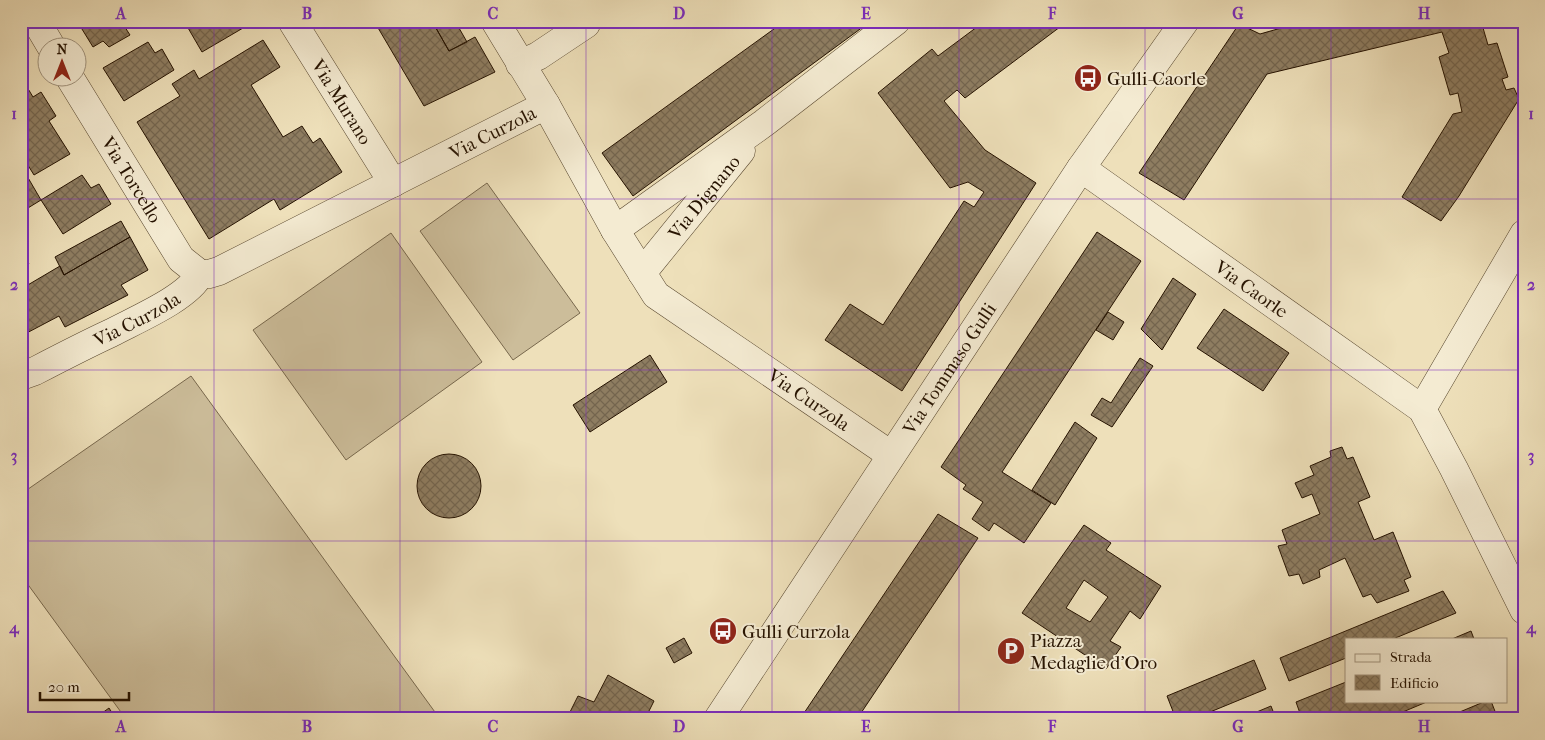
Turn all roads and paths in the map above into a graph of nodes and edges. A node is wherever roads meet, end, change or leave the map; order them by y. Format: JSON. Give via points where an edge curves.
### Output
{"nodes":[{"id":1,"x":36,"y":21,"type":"edge"},
{"id":2,"x":292,"y":21,"type":"edge"},
{"id":3,"x":496,"y":21,"type":"edge"},
{"id":4,"x":584,"y":21,"type":"edge"},
{"id":5,"x":896,"y":21,"type":"edge"},
{"id":6,"x":1185,"y":21,"type":"edge"},
{"id":7,"x":46,"y":38,"type":"edge"},
{"id":8,"x":533,"y":84,"type":"junction"},
{"id":9,"x":76,"y":88,"type":"edge"},
{"id":10,"x":764,"y":123,"type":"junction"},
{"id":11,"x":1080,"y":168,"type":"junction"},
{"id":12,"x":393,"y":183,"type":"junction"},
{"id":13,"x":615,"y":230,"type":"junction"},
{"id":14,"x":1524,"y":234,"type":"edge"},
{"id":15,"x":642,"y":273,"type":"junction"},
{"id":16,"x":200,"y":274,"type":"junction"},
{"id":17,"x":21,"y":376,"type":"edge"},
{"id":18,"x":1422,"y":409,"type":"junction"},
{"id":19,"x":891,"y":455,"type":"junction"},
{"id":20,"x":1524,"y":610,"type":"edge"},
{"id":21,"x":718,"y":719,"type":"edge"}],
"edges":[{"from":1,"to":7,"type":"street"},
{"from":2,"to":12,"type":"street","name":"Via Murano"},
{"from":3,"to":8,"type":"street"},
{"from":4,"to":8,"type":"street","via":[[586,24],[538,56]]},
{"from":5,"to":10,"type":"street","name":"Via Dignano"},
{"from":6,"to":11,"type":"street","name":"Via Tommaso Gulli"},
{"from":8,"to":12,"type":"street","name":"Via Curzola"},
{"from":8,"to":13,"type":"street","name":"Via Curzola"},
{"from":9,"to":16,"type":"street","name":"Via Torcello","via":[[181,259]]},
{"from":10,"to":13,"type":"street","name":"Via Dignano"},
{"from":10,"to":15,"type":"street","name":"Via Dignano"},
{"from":11,"to":18,"type":"street","name":"Via Caorle"},
{"from":11,"to":19,"type":"street","name":"Via Tommaso Gulli"},
{"from":12,"to":16,"type":"street","name":"Via Curzola","via":[[219,271]]},
{"from":13,"to":15,"type":"street","name":"Via Curzola"},
{"from":14,"to":18,"type":"street"},
{"from":15,"to":19,"type":"street","name":"Via Curzola","via":[[656,296]]},
{"from":16,"to":17,"type":"street","name":"Via Curzola","via":[[185,291],[162,306]]},
{"from":18,"to":20,"type":"street","name":"Via Caorle"},
{"from":19,"to":21,"type":"street","name":"Via Tommaso Gulli"}]}
